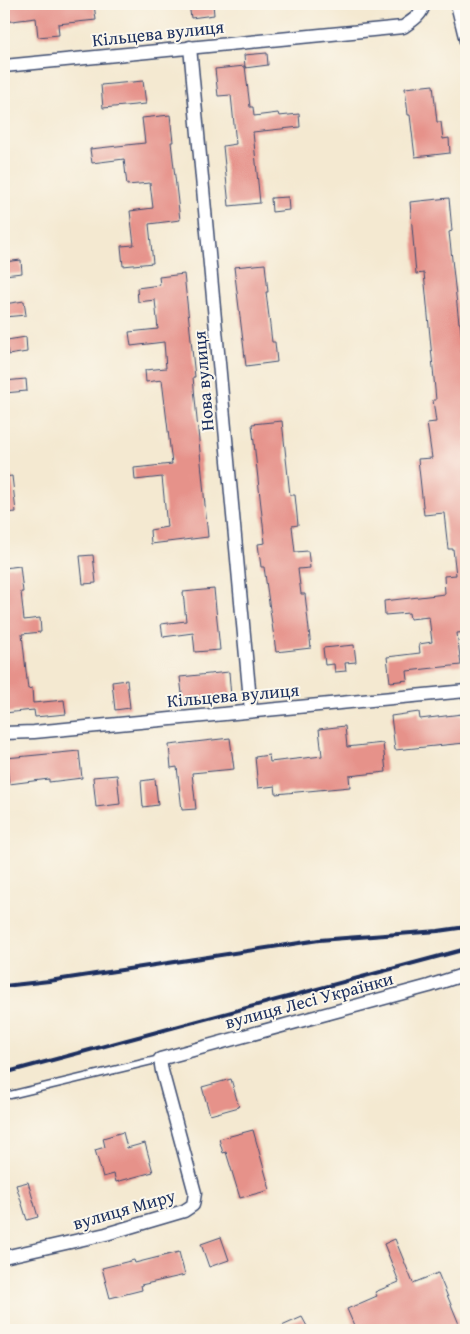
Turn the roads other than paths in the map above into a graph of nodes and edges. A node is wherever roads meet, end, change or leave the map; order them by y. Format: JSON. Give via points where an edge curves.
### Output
{"nodes":[{"id":1,"x":424,"y":4,"type":"edge"},
{"id":2,"x":456,"y":4,"type":"edge"},
{"id":3,"x":466,"y":41,"type":"edge"},
{"id":4,"x":190,"y":48,"type":"junction"},
{"id":5,"x":4,"y":66,"type":"edge"},
{"id":6,"x":466,"y":691,"type":"edge"},
{"id":7,"x":252,"y":711,"type":"junction"},
{"id":8,"x":4,"y":733,"type":"edge"},
{"id":9,"x":466,"y":974,"type":"edge"},
{"id":10,"x":160,"y":1059,"type":"junction"},
{"id":11,"x":4,"y":1092,"type":"edge"},
{"id":12,"x":4,"y":1257,"type":"edge"}],
"edges":[{"from":1,"to":4,"type":"street","name":"Кільцева вулиця","via":[[416,19],[403,27]]},
{"from":2,"to":3,"type":"street"},
{"from":4,"to":5,"type":"street","name":"Кільцева вулиця"},
{"from":4,"to":7,"type":"street","name":"Нова вулиця"},
{"from":6,"to":7,"type":"street","name":"Кільцева вулиця"},
{"from":7,"to":8,"type":"street","name":"Кільцева вулиця"},
{"from":9,"to":10,"type":"street","name":"вулиця Лесі Українки"},
{"from":10,"to":11,"type":"lane","via":[[10,1095]]},
{"from":10,"to":12,"type":"street","name":"вулиця Миру","via":[[195,1193],[193,1205],[184,1211],[106,1234]]}]}
